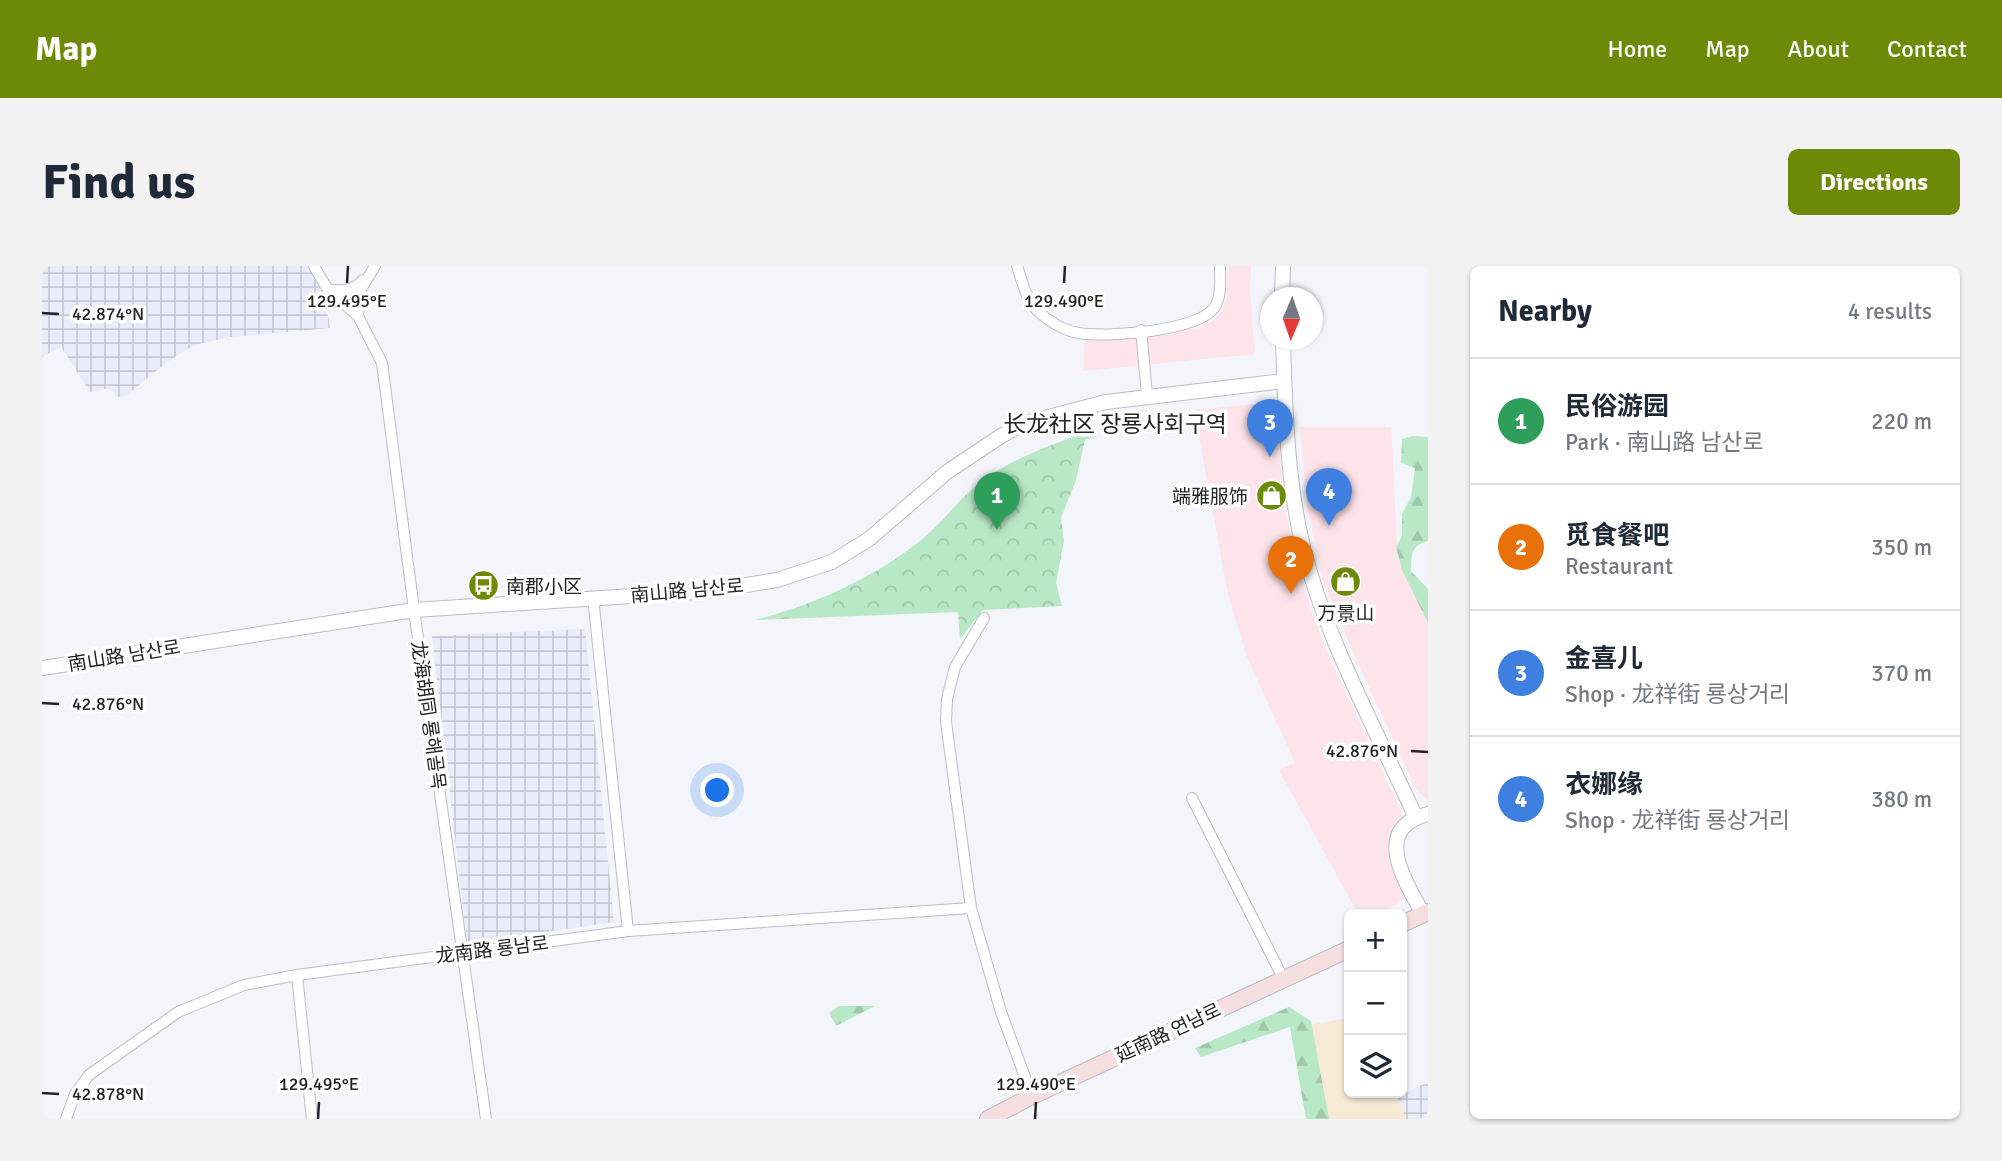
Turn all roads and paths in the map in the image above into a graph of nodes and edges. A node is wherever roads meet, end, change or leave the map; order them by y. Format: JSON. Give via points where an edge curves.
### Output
{"nodes":[{"id":1,"x":314,"y":266,"type":"edge"},
{"id":2,"x":1017,"y":266,"type":"edge"},
{"id":3,"x":1220,"y":266,"type":"edge"},
{"id":4,"x":1283,"y":266,"type":"edge"},
{"id":5,"x":373,"y":268,"type":"edge"},
{"id":6,"x":1282,"y":287,"type":"edge"},
{"id":7,"x":328,"y":290,"type":"junction"},
{"id":8,"x":358,"y":316,"type":"junction"},
{"id":9,"x":1141,"y":330,"type":"junction"},
{"id":10,"x":1283,"y":350,"type":"edge"},
{"id":11,"x":1284,"y":381,"type":"junction"},
{"id":12,"x":1147,"y":395,"type":"junction"},
{"id":13,"x":593,"y":597,"type":"junction"},
{"id":14,"x":414,"y":610,"type":"junction"},
{"id":15,"x":984,"y":618,"type":"dead end"},
{"id":16,"x":42,"y":668,"type":"edge"},
{"id":17,"x":1192,"y":798,"type":"dead end"},
{"id":18,"x":1422,"y":816,"type":"edge"},
{"id":19,"x":971,"y":908,"type":"junction"},
{"id":20,"x":1425,"y":913,"type":"edge"},
{"id":21,"x":1407,"y":922,"type":"edge"},
{"id":22,"x":628,"y":931,"type":"junction"},
{"id":23,"x":1344,"y":951,"type":"edge"},
{"id":24,"x":462,"y":952,"type":"junction"},
{"id":25,"x":297,"y":975,"type":"junction"},
{"id":26,"x":1283,"y":978,"type":"junction"},
{"id":27,"x":1032,"y":1096,"type":"junction"},
{"id":28,"x":66,"y":1119,"type":"edge"},
{"id":29,"x":312,"y":1119,"type":"edge"},
{"id":30,"x":486,"y":1119,"type":"edge"},
{"id":31,"x":988,"y":1119,"type":"edge"}],
"edges":[{"from":1,"to":7,"type":"street"},
{"from":2,"to":9,"type":"street","via":[[1031,304],[1063,328],[1090,334]]},
{"from":3,"to":9,"type":"street","via":[[1219,293],[1212,311],[1188,324]]},
{"from":4,"to":6,"type":"street"},
{"from":5,"to":7,"type":"street","via":[[355,288]]},
{"from":5,"to":8,"type":"street","via":[[361,289]]},
{"from":7,"to":8,"type":"street"},
{"from":8,"to":14,"type":"street","name":"龙海胡同 룡해골목","via":[[382,363]]},
{"from":9,"to":12,"type":"street"},
{"from":10,"to":11,"type":"street"},
{"from":11,"to":12,"type":"street","name":"南山路 남산로"},
{"from":11,"to":18,"type":"street","via":[[1293,490],[1311,575],[1332,637]]},
{"from":12,"to":13,"type":"street","name":"南山路 남산로","via":[[1025,423],[947,472],[869,539],[831,562],[735,588]]},
{"from":13,"to":14,"type":"street","name":"南山路 남산로"},
{"from":13,"to":22,"type":"street"},
{"from":14,"to":16,"type":"street","name":"南山路 남산로"},
{"from":14,"to":24,"type":"street","name":"龙海胡同 룡해골목"},
{"from":15,"to":19,"type":"street","via":[[955,667],[947,699],[946,722]]},
{"from":17,"to":26,"type":"street"},
{"from":18,"to":20,"type":"street","via":[[1406,824],[1399,834],[1396,857]]},
{"from":19,"to":22,"type":"street","name":"龙南路 룡남로"},
{"from":19,"to":27,"type":"street","via":[[1001,1013]]},
{"from":20,"to":21,"type":"main road"},
{"from":22,"to":24,"type":"street","name":"龙南路 룡남로"},
{"from":23,"to":26,"type":"main road","name":"延南路 연남로"},
{"from":24,"to":25,"type":"street","name":"龙南路 룡남로"},
{"from":24,"to":30,"type":"street","name":"龙海胡同 룡해골목"},
{"from":25,"to":28,"type":"street","name":"龙南路 룡남로","via":[[244,985],[178,1012],[89,1075],[75,1094]]},
{"from":25,"to":29,"type":"street"},
{"from":26,"to":27,"type":"main road","name":"延南路 연남로"},
{"from":27,"to":31,"type":"main road","name":"延南路 연남로"}]}
